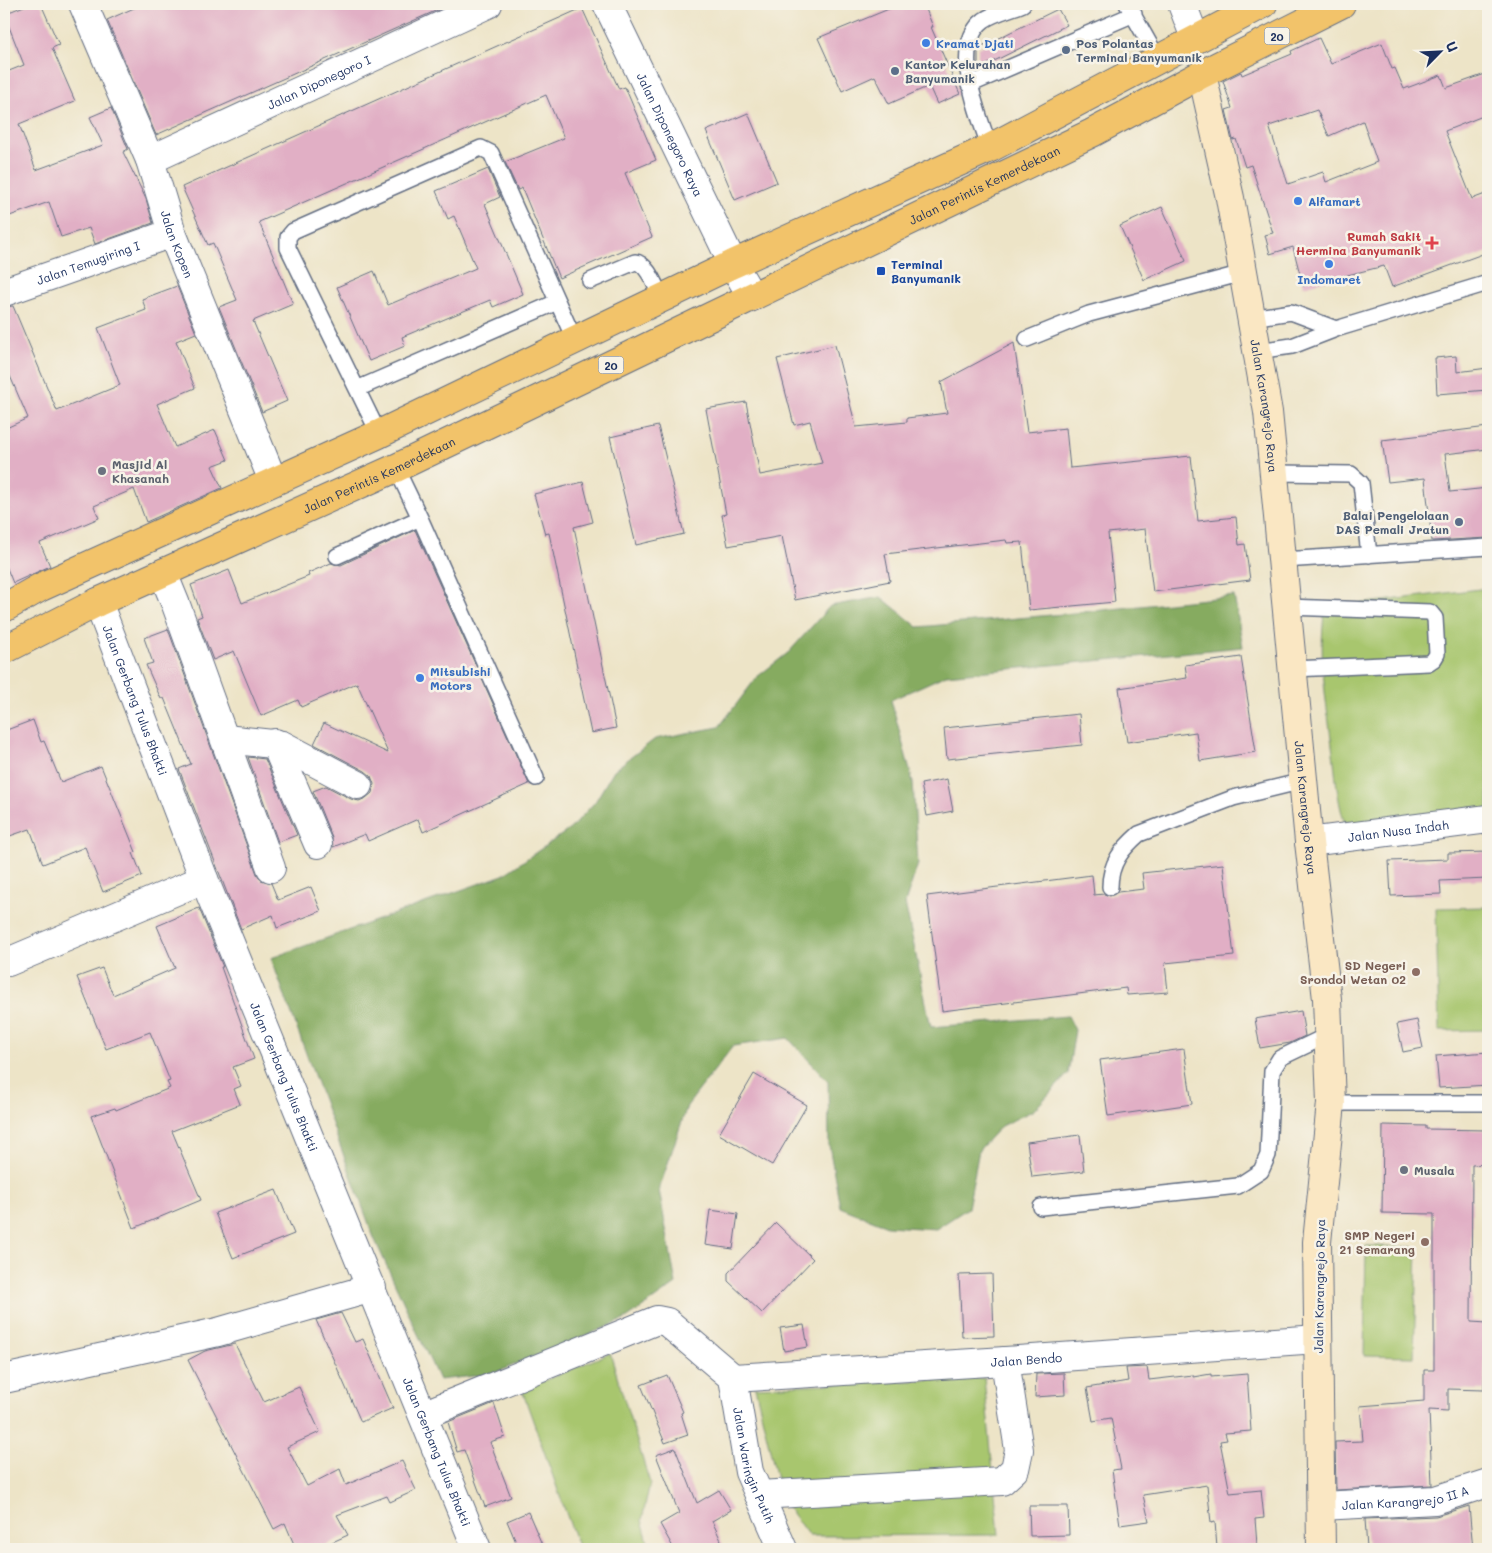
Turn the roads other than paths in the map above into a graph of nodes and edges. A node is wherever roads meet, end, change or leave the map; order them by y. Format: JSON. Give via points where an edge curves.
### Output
{"nodes":[{"id":1,"x":83,"y":4,"type":"edge"},
{"id":2,"x":488,"y":4,"type":"edge"},
{"id":3,"x":607,"y":4,"type":"edge"},
{"id":4,"x":1023,"y":4,"type":"edge"},
{"id":5,"x":1182,"y":4,"type":"edge"},
{"id":6,"x":1264,"y":4,"type":"edge"},
{"id":7,"x":1341,"y":4,"type":"edge"},
{"id":8,"x":1130,"y":9,"type":"edge"},
{"id":9,"x":1195,"y":38,"type":"junction"},
{"id":10,"x":1158,"y":59,"type":"junction"},
{"id":11,"x":1207,"y":71,"type":"junction"},
{"id":12,"x":969,"y":85,"type":"junction"},
{"id":13,"x":990,"y":148,"type":"junction"},
{"id":14,"x":150,"y":160,"type":"junction"},
{"id":15,"x":172,"y":233,"type":"junction"},
{"id":16,"x":733,"y":264,"type":"junction"},
{"id":17,"x":1243,"y":273,"type":"junction"},
{"id":18,"x":590,"y":281,"type":"dead end"},
{"id":19,"x":1488,"y":283,"type":"edge"},
{"id":20,"x":4,"y":292,"type":"edge"},
{"id":21,"x":752,"y":297,"type":"junction"},
{"id":22,"x":662,"y":299,"type":"junction"},
{"id":23,"x":556,"y":302,"type":"junction"},
{"id":24,"x":1251,"y":318,"type":"junction"},
{"id":25,"x":1336,"y":329,"type":"junction"},
{"id":26,"x":1027,"y":339,"type":"dead end"},
{"id":27,"x":575,"y":340,"type":"junction"},
{"id":28,"x":1257,"y":351,"type":"junction"},
{"id":29,"x":358,"y":389,"type":"junction"},
{"id":30,"x":379,"y":434,"type":"junction"},
{"id":31,"x":396,"y":468,"type":"junction"},
{"id":32,"x":1275,"y":473,"type":"junction"},
{"id":33,"x":273,"y":481,"type":"junction"},
{"id":34,"x":420,"y":518,"type":"junction"},
{"id":35,"x":1488,"y":547,"type":"edge"},
{"id":36,"x":1369,"y":555,"type":"junction"},
{"id":37,"x":337,"y":556,"type":"dead end"},
{"id":38,"x":1283,"y":560,"type":"junction"},
{"id":39,"x":162,"y":574,"type":"junction"},
{"id":40,"x":98,"y":602,"type":"junction"},
{"id":41,"x":1287,"y":607,"type":"junction"},
{"id":42,"x":4,"y":608,"type":"edge"},
{"id":43,"x":4,"y":650,"type":"edge"},
{"id":44,"x":1293,"y":669,"type":"junction"},
{"id":45,"x":225,"y":739,"type":"junction"},
{"id":46,"x":275,"y":743,"type":"junction"},
{"id":47,"x":536,"y":778,"type":"dead end"},
{"id":48,"x":1304,"y":781,"type":"junction"},
{"id":49,"x":358,"y":785,"type":"dead end"},
{"id":50,"x":1488,"y":819,"type":"edge"},
{"id":51,"x":1309,"y":842,"type":"junction"},
{"id":52,"x":318,"y":844,"type":"dead end"},
{"id":53,"x":271,"y":868,"type":"dead end"},
{"id":54,"x":204,"y":880,"type":"junction"},
{"id":55,"x":1110,"y":887,"type":"dead end"},
{"id":56,"x":8,"y":962,"type":"dead end"},
{"id":57,"x":1328,"y":1035,"type":"junction"},
{"id":58,"x":1331,"y":1103,"type":"junction"},
{"id":59,"x":1488,"y":1103,"type":"edge"},
{"id":60,"x":1041,"y":1207,"type":"dead end"},
{"id":61,"x":372,"y":1288,"type":"junction"},
{"id":62,"x":1318,"y":1339,"type":"junction"},
{"id":63,"x":1005,"y":1361,"type":"junction"},
{"id":64,"x":733,"y":1378,"type":"junction"},
{"id":65,"x":4,"y":1379,"type":"edge"},
{"id":66,"x":423,"y":1416,"type":"junction"},
{"id":67,"x":1488,"y":1483,"type":"edge"},
{"id":68,"x":758,"y":1495,"type":"junction"},
{"id":69,"x":1320,"y":1506,"type":"junction"},
{"id":70,"x":477,"y":1549,"type":"edge"},
{"id":71,"x":783,"y":1549,"type":"edge"},
{"id":72,"x":1321,"y":1549,"type":"edge"}],
"edges":[{"from":1,"to":14,"type":"street","name":"Jalan Kopen"},
{"from":2,"to":14,"type":"street","name":"Jalan Diponegoro I"},
{"from":3,"to":16,"type":"street","name":"Jalan Diponegoro Raya"},
{"from":4,"to":12,"type":"lane","via":[[984,20],[973,32],[969,49]]},
{"from":5,"to":9,"type":"street"},
{"from":6,"to":9,"type":"highway"},
{"from":7,"to":11,"type":"highway","number":"20"},
{"from":8,"to":10,"type":"lane"},
{"from":8,"to":12,"type":"lane"},
{"from":9,"to":10,"type":"highway"},
{"from":10,"to":13,"type":"highway"},
{"from":11,"to":17,"type":"main road","name":"Jalan Karangrejo Raya"},
{"from":11,"to":21,"type":"highway","name":"Jalan Perintis Kemerdekaan","number":"20","via":[[1092,133]]},
{"from":12,"to":13,"type":"lane"},
{"from":13,"to":16,"type":"highway"},
{"from":14,"to":15,"type":"street","name":"Jalan Kopen"},
{"from":15,"to":20,"type":"street","name":"Jalan Temugiring I"},
{"from":15,"to":33,"type":"street","name":"Jalan Kopen"},
{"from":16,"to":21,"type":"street"},
{"from":16,"to":22,"type":"highway"},
{"from":17,"to":24,"type":"main road","name":"Jalan Karangrejo Raya"},
{"from":17,"to":26,"type":"lane","via":[[1089,314]]},
{"from":18,"to":22,"type":"lane","via":[[639,262]]},
{"from":19,"to":25,"type":"lane"},
{"from":21,"to":31,"type":"highway","name":"Jalan Perintis Kemerdekaan","number":"20"},
{"from":22,"to":27,"type":"highway"},
{"from":23,"to":27,"type":"lane"},
{"from":23,"to":29,"type":"lane"},
{"from":23,"to":29,"type":"lane","via":[[491,153],[475,149],[288,237],[288,248]]},
{"from":24,"to":25,"type":"lane","via":[[1291,312]]},
{"from":24,"to":28,"type":"main road","name":"Jalan Karangrejo Raya"},
{"from":25,"to":28,"type":"lane","via":[[1292,346]]},
{"from":27,"to":30,"type":"highway"},
{"from":28,"to":32,"type":"main road","name":"Jalan Karangrejo Raya"},
{"from":29,"to":30,"type":"lane"},
{"from":30,"to":31,"type":"highway"},
{"from":30,"to":33,"type":"highway"},
{"from":31,"to":34,"type":"lane"},
{"from":31,"to":39,"type":"highway","name":"Jalan Perintis Kemerdekaan","number":"20"},
{"from":32,"to":36,"type":"lane","via":[[1351,474],[1357,477],[1361,483]]},
{"from":32,"to":38,"type":"main road","name":"Jalan Karangrejo Raya"},
{"from":33,"to":42,"type":"highway","via":[[41,587]]},
{"from":34,"to":37,"type":"lane"},
{"from":34,"to":47,"type":"lane"},
{"from":35,"to":36,"type":"lane"},
{"from":36,"to":38,"type":"lane"},
{"from":38,"to":41,"type":"main road","name":"Jalan Karangrejo Raya"},
{"from":39,"to":40,"type":"highway","name":"Jalan Perintis Kemerdekaan","number":"20"},
{"from":39,"to":45,"type":"street"},
{"from":40,"to":43,"type":"highway","name":"Jalan Perintis Kemerdekaan","number":"20"},
{"from":40,"to":54,"type":"street","name":"Jalan Gerbang Tulus Bhakti"},
{"from":41,"to":44,"type":"main road","name":"Jalan Karangrejo Raya"},
{"from":41,"to":44,"type":"lane","via":[[1430,612],[1435,618],[1437,654],[1428,663]]},
{"from":44,"to":48,"type":"main road","name":"Jalan Karangrejo Raya"},
{"from":45,"to":46,"type":"street"},
{"from":45,"to":53,"type":"street"},
{"from":46,"to":49,"type":"street"},
{"from":46,"to":52,"type":"street"},
{"from":48,"to":51,"type":"main road","name":"Jalan Karangrejo Raya"},
{"from":48,"to":55,"type":"lane","via":[[1233,798],[1139,834],[1112,865]]},
{"from":50,"to":51,"type":"street","name":"Jalan Nusa Indah"},
{"from":51,"to":57,"type":"main road","name":"Jalan Karangrejo Raya","via":[[1327,999]]},
{"from":54,"to":56,"type":"street"},
{"from":54,"to":61,"type":"street","name":"Jalan Gerbang Tulus Bhakti"},
{"from":57,"to":58,"type":"main road","name":"Jalan Karangrejo Raya"},
{"from":57,"to":60,"type":"lane","via":[[1280,1058],[1272,1071],[1268,1155],[1261,1171],[1238,1186]]},
{"from":58,"to":59,"type":"lane"},
{"from":58,"to":62,"type":"main road","name":"Jalan Karangrejo Raya","via":[[1317,1242]]},
{"from":61,"to":65,"type":"street","via":[[218,1332]]},
{"from":61,"to":66,"type":"street","name":"Jalan Gerbang Tulus Bhakti"},
{"from":62,"to":63,"type":"street","name":"Jalan Bendo"},
{"from":62,"to":69,"type":"main road","name":"Jalan Karangrejo Raya"},
{"from":63,"to":64,"type":"street","name":"Jalan Bendo"},
{"from":63,"to":68,"type":"street","via":[[1019,1450],[1015,1469],[1002,1481]]},
{"from":64,"to":66,"type":"street","via":[[667,1322],[657,1320]]},
{"from":64,"to":68,"type":"street","name":"Jalan Waringin Putih","via":[[749,1472]]},
{"from":66,"to":70,"type":"street","name":"Jalan Gerbang Tulus Bhakti"},
{"from":67,"to":69,"type":"street","name":"Jalan Karangrejo II A","via":[[1435,1500]]},
{"from":68,"to":71,"type":"street","name":"Jalan Waringin Putih"},
{"from":69,"to":72,"type":"main road","name":"Jalan Karangrejo Raya"}]}
